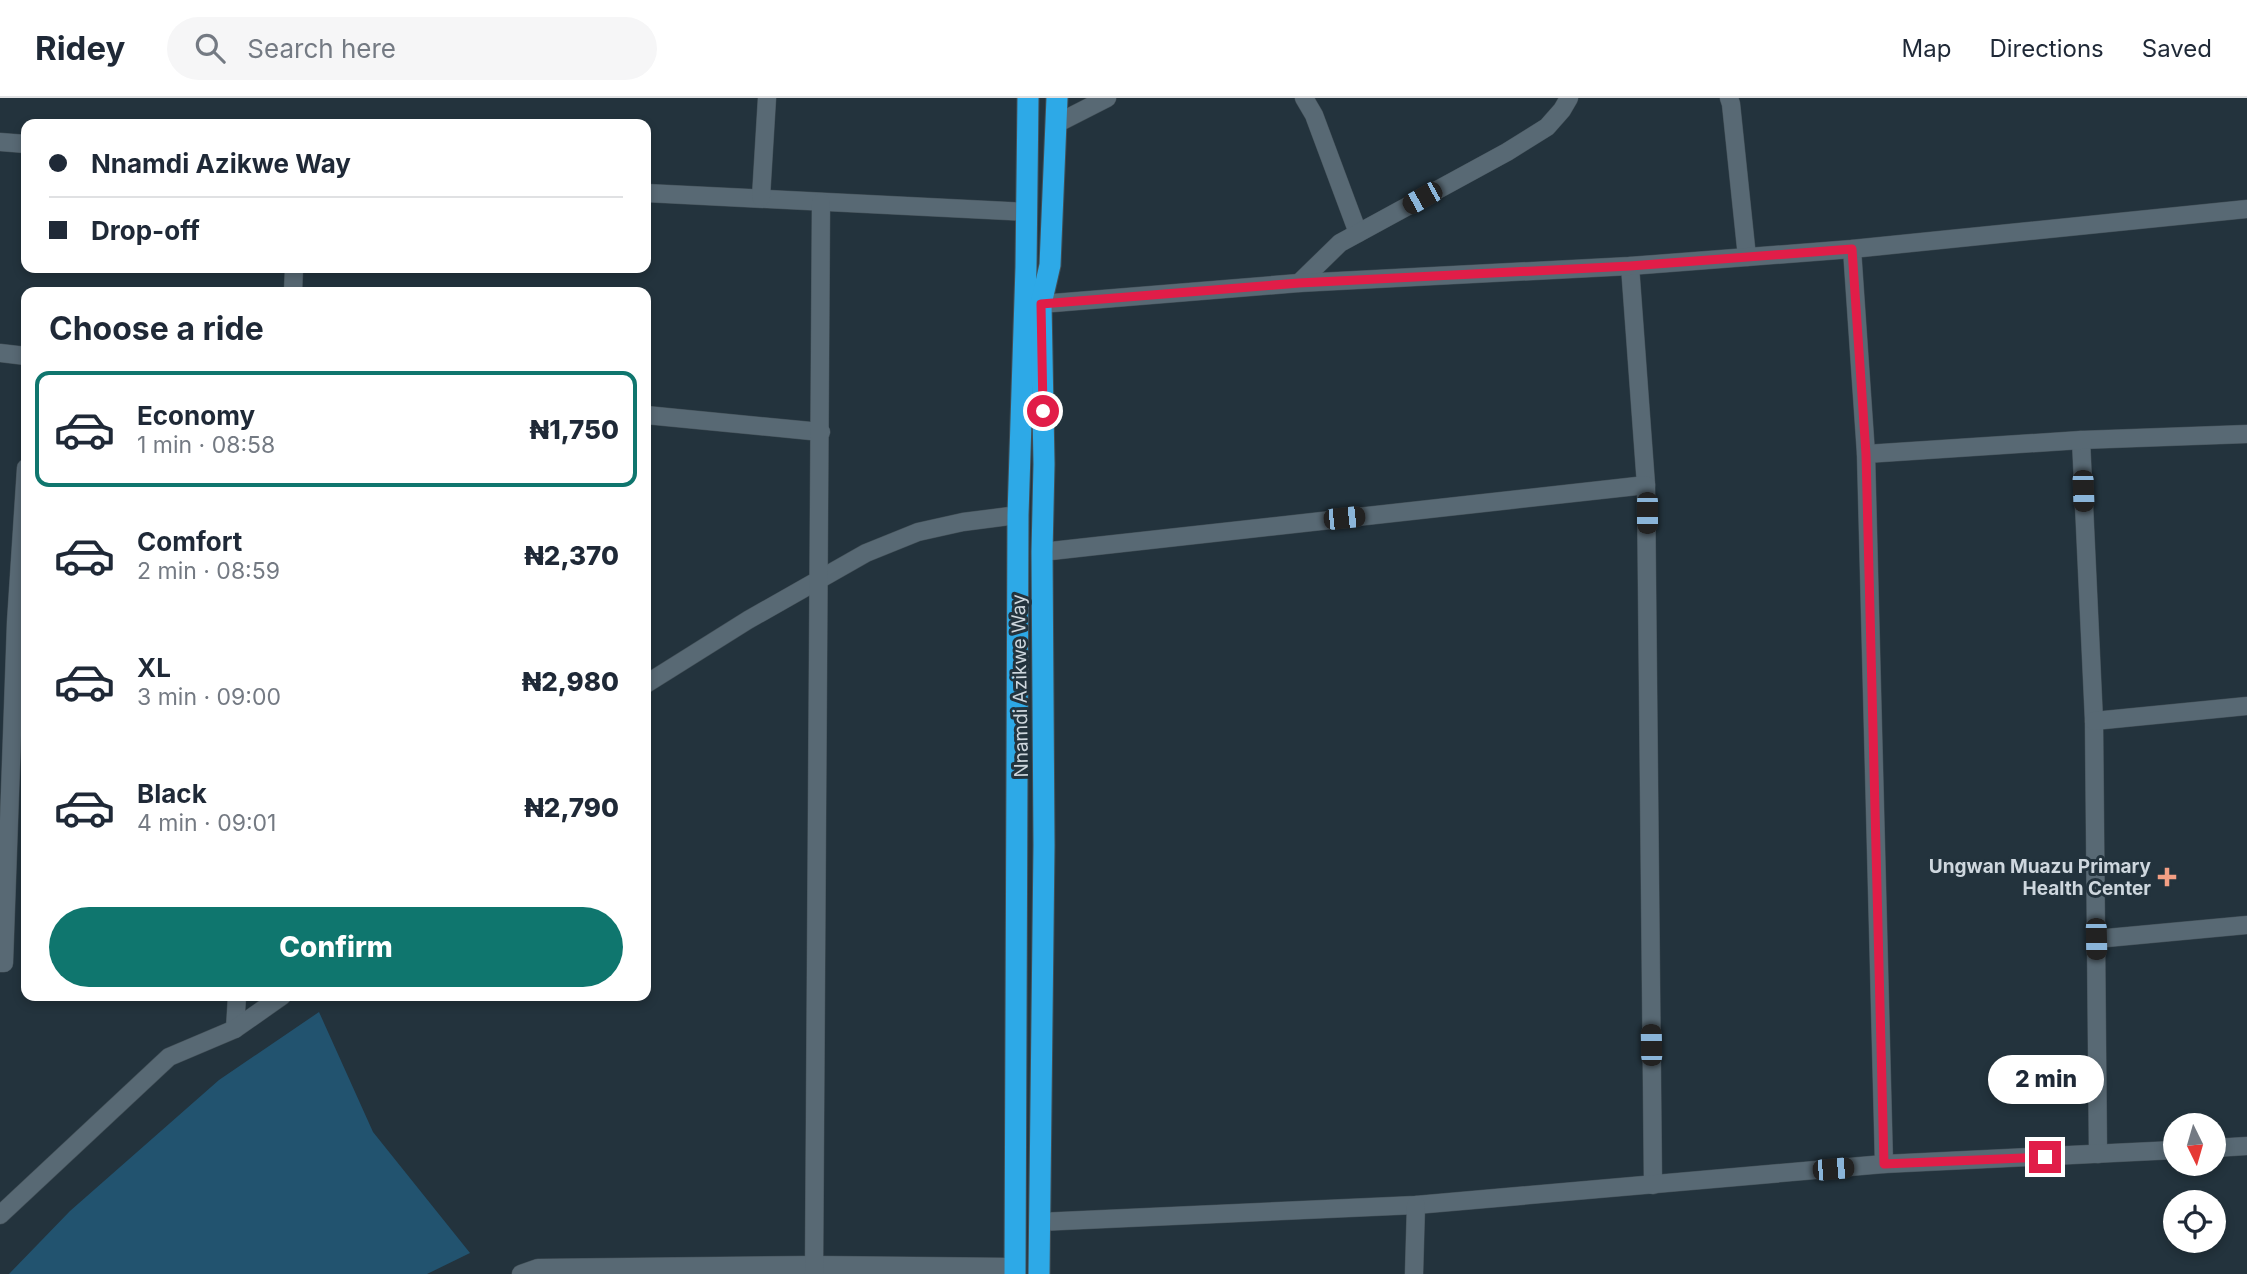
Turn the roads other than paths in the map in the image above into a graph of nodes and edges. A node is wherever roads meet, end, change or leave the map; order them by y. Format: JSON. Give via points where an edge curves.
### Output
{"nodes":[{"id":1,"x":767,"y":98,"type":"edge"},
{"id":2,"x":1028,"y":98,"type":"edge"},
{"id":3,"x":1057,"y":98,"type":"edge"},
{"id":4,"x":1107,"y":98,"type":"edge"},
{"id":5,"x":1304,"y":98,"type":"edge"},
{"id":6,"x":1569,"y":98,"type":"edge"},
{"id":7,"x":1736,"y":100,"type":"edge"},
{"id":8,"x":1056,"y":124,"type":"junction"},
{"id":9,"x":0,"y":142,"type":"edge"},
{"id":10,"x":21,"y":144,"type":"edge"},
{"id":11,"x":651,"y":193,"type":"edge"},
{"id":12,"x":761,"y":197,"type":"junction"},
{"id":13,"x":821,"y":202,"type":"junction"},
{"id":14,"x":2247,"y":209,"type":"edge"},
{"id":15,"x":1027,"y":212,"type":"junction"},
{"id":16,"x":1358,"y":233,"type":"junction"},
{"id":17,"x":1852,"y":249,"type":"junction"},
{"id":18,"x":1747,"y":257,"type":"junction"},
{"id":19,"x":1630,"y":266,"type":"junction"},
{"id":20,"x":1299,"y":283,"type":"junction"},
{"id":21,"x":1041,"y":304,"type":"junction"},
{"id":22,"x":0,"y":354,"type":"edge"},
{"id":23,"x":21,"y":356,"type":"edge"},
{"id":24,"x":651,"y":415,"type":"edge"},
{"id":25,"x":821,"y":432,"type":"junction"},
{"id":26,"x":2247,"y":434,"type":"edge"},
{"id":27,"x":2081,"y":440,"type":"junction"},
{"id":28,"x":1866,"y":454,"type":"junction"},
{"id":29,"x":1646,"y":485,"type":"junction"},
{"id":30,"x":1018,"y":515,"type":"junction"},
{"id":31,"x":1042,"y":552,"type":"junction"},
{"id":32,"x":818,"y":580,"type":"junction"},
{"id":33,"x":21,"y":622,"type":"edge"},
{"id":34,"x":651,"y":681,"type":"edge"},
{"id":35,"x":2247,"y":706,"type":"edge"},
{"id":36,"x":2094,"y":721,"type":"junction"},
{"id":37,"x":2247,"y":925,"type":"edge"},
{"id":38,"x":2096,"y":939,"type":"junction"},
{"id":39,"x":0,"y":963,"type":"edge"},
{"id":40,"x":237,"y":1001,"type":"edge"},
{"id":41,"x":275,"y":1001,"type":"edge"},
{"id":42,"x":235,"y":1029,"type":"junction"},
{"id":43,"x":2247,"y":1146,"type":"edge"},
{"id":44,"x":2226,"y":1147,"type":"edge"},
{"id":45,"x":2163,"y":1151,"type":"edge"},
{"id":46,"x":2098,"y":1154,"type":"junction"},
{"id":47,"x":1884,"y":1164,"type":"junction"},
{"id":48,"x":1653,"y":1185,"type":"junction"},
{"id":49,"x":1416,"y":1205,"type":"junction"},
{"id":50,"x":0,"y":1215,"type":"edge"},
{"id":51,"x":1039,"y":1222,"type":"junction"},
{"id":52,"x":814,"y":1269,"type":"edge"},
{"id":53,"x":1015,"y":1270,"type":"edge"},
{"id":54,"x":521,"y":1274,"type":"edge"},
{"id":55,"x":1039,"y":1274,"type":"edge"},
{"id":56,"x":1414,"y":1274,"type":"edge"}],
"edges":[{"from":1,"to":12,"type":"street"},
{"from":2,"to":15,"type":"highway","name":"Nnamdi Azikwe Way"},
{"from":3,"to":8,"type":"highway","name":"Nnamdi Azikwe Way"},
{"from":4,"to":8,"type":"street"},
{"from":5,"to":16,"type":"street"},
{"from":6,"to":16,"type":"street","via":[[1547,127]]},
{"from":7,"to":18,"type":"street"},
{"from":8,"to":21,"type":"highway","name":"Nnamdi Azikwe Way","via":[[1050,265]]},
{"from":9,"to":10,"type":"street"},
{"from":11,"to":12,"type":"street"},
{"from":12,"to":13,"type":"street"},
{"from":13,"to":15,"type":"street"},
{"from":13,"to":25,"type":"street"},
{"from":14,"to":17,"type":"street"},
{"from":15,"to":30,"type":"highway","name":"Nnamdi Azikwe Way"},
{"from":16,"to":20,"type":"street","via":[[1340,243]]},
{"from":17,"to":18,"type":"street"},
{"from":17,"to":28,"type":"street"},
{"from":18,"to":19,"type":"street"},
{"from":19,"to":20,"type":"street"},
{"from":19,"to":29,"type":"street"},
{"from":20,"to":21,"type":"street"},
{"from":21,"to":31,"type":"highway","name":"Nnamdi Azikwe Way"},
{"from":22,"to":23,"type":"street"},
{"from":24,"to":25,"type":"street"},
{"from":25,"to":32,"type":"street"},
{"from":26,"to":27,"type":"street"},
{"from":27,"to":28,"type":"street"},
{"from":27,"to":36,"type":"street"},
{"from":28,"to":47,"type":"street"},
{"from":29,"to":31,"type":"street"},
{"from":29,"to":48,"type":"street"},
{"from":30,"to":32,"type":"street","via":[[918,532],[866,553]]},
{"from":30,"to":53,"type":"highway","name":"Nnamdi Azikwe Way"},
{"from":31,"to":51,"type":"highway","name":"Nnamdi Azikwe Way"},
{"from":32,"to":34,"type":"street"},
{"from":32,"to":52,"type":"street"},
{"from":33,"to":39,"type":"street","via":[[4,963]]},
{"from":35,"to":36,"type":"street"},
{"from":36,"to":38,"type":"street"},
{"from":37,"to":38,"type":"street"},
{"from":38,"to":46,"type":"street"},
{"from":40,"to":42,"type":"street"},
{"from":41,"to":42,"type":"street"},
{"from":42,"to":50,"type":"street","via":[[169,1057]]},
{"from":43,"to":44,"type":"street"},
{"from":45,"to":46,"type":"street"},
{"from":46,"to":47,"type":"street"},
{"from":47,"to":48,"type":"street"},
{"from":48,"to":49,"type":"street"},
{"from":49,"to":51,"type":"street"},
{"from":49,"to":56,"type":"street"},
{"from":51,"to":55,"type":"highway","name":"Nnamdi Azikwe Way"},
{"from":52,"to":53,"type":"street"},
{"from":52,"to":54,"type":"street","via":[[538,1268]]}]}
